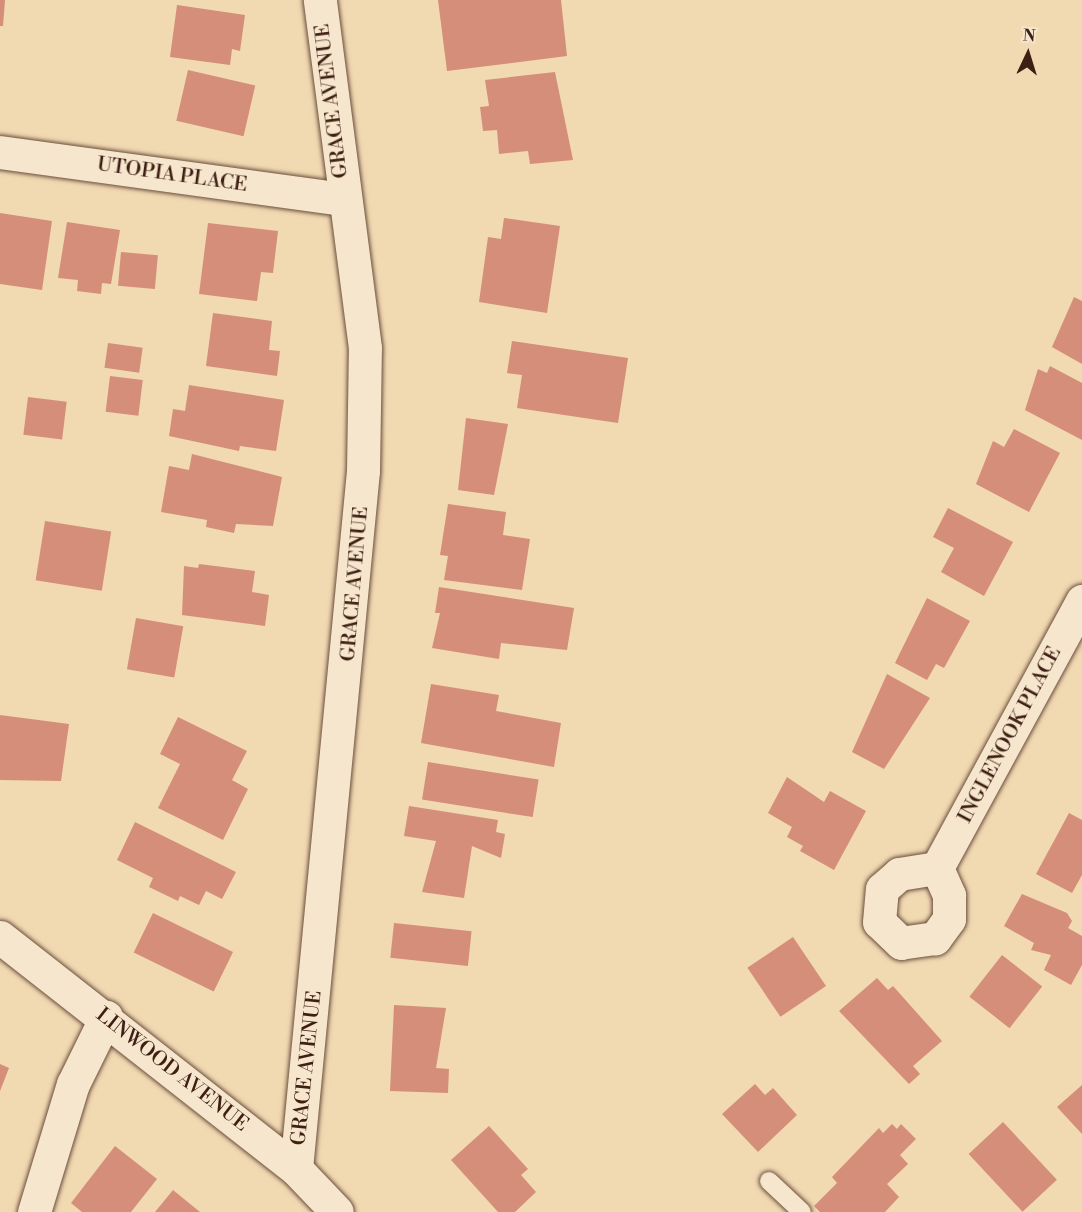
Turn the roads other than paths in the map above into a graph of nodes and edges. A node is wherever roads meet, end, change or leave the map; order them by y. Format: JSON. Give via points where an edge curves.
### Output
{"nodes":[{"id":1,"x":320,"y":0,"type":"edge"},
{"id":2,"x":0,"y":152,"type":"edge"},
{"id":3,"x":344,"y":199,"type":"junction"},
{"id":4,"x":1082,"y":601,"type":"edge"},
{"id":5,"x":937,"y":868,"type":"dead end"},
{"id":6,"x":0,"y":937,"type":"edge"},
{"id":7,"x":106,"y":1017,"type":"junction"},
{"id":8,"x":296,"y":1169,"type":"junction"},
{"id":9,"x":769,"y":1181,"type":"dead end"},
{"id":10,"x":34,"y":1212,"type":"edge"},
{"id":11,"x":337,"y":1212,"type":"edge"},
{"id":12,"x":802,"y":1212,"type":"edge"}],
"edges":[{"from":1,"to":3,"type":"street","name":"GRACE AVENUE"},
{"from":2,"to":3,"type":"street","name":"UTOPIA PLACE"},
{"from":3,"to":8,"type":"street","name":"GRACE AVENUE","via":[[365,348],[363,471]]},
{"from":4,"to":5,"type":"street","name":"INGLENOOK PLACE"},
{"from":6,"to":7,"type":"street","name":"LINWOOD AVENUE"},
{"from":7,"to":8,"type":"street","name":"LINWOOD AVENUE"},
{"from":7,"to":10,"type":"street","via":[[73,1084]]},
{"from":8,"to":11,"type":"street","name":"LINWOOD AVENUE"},
{"from":9,"to":12,"type":"lane"}]}
